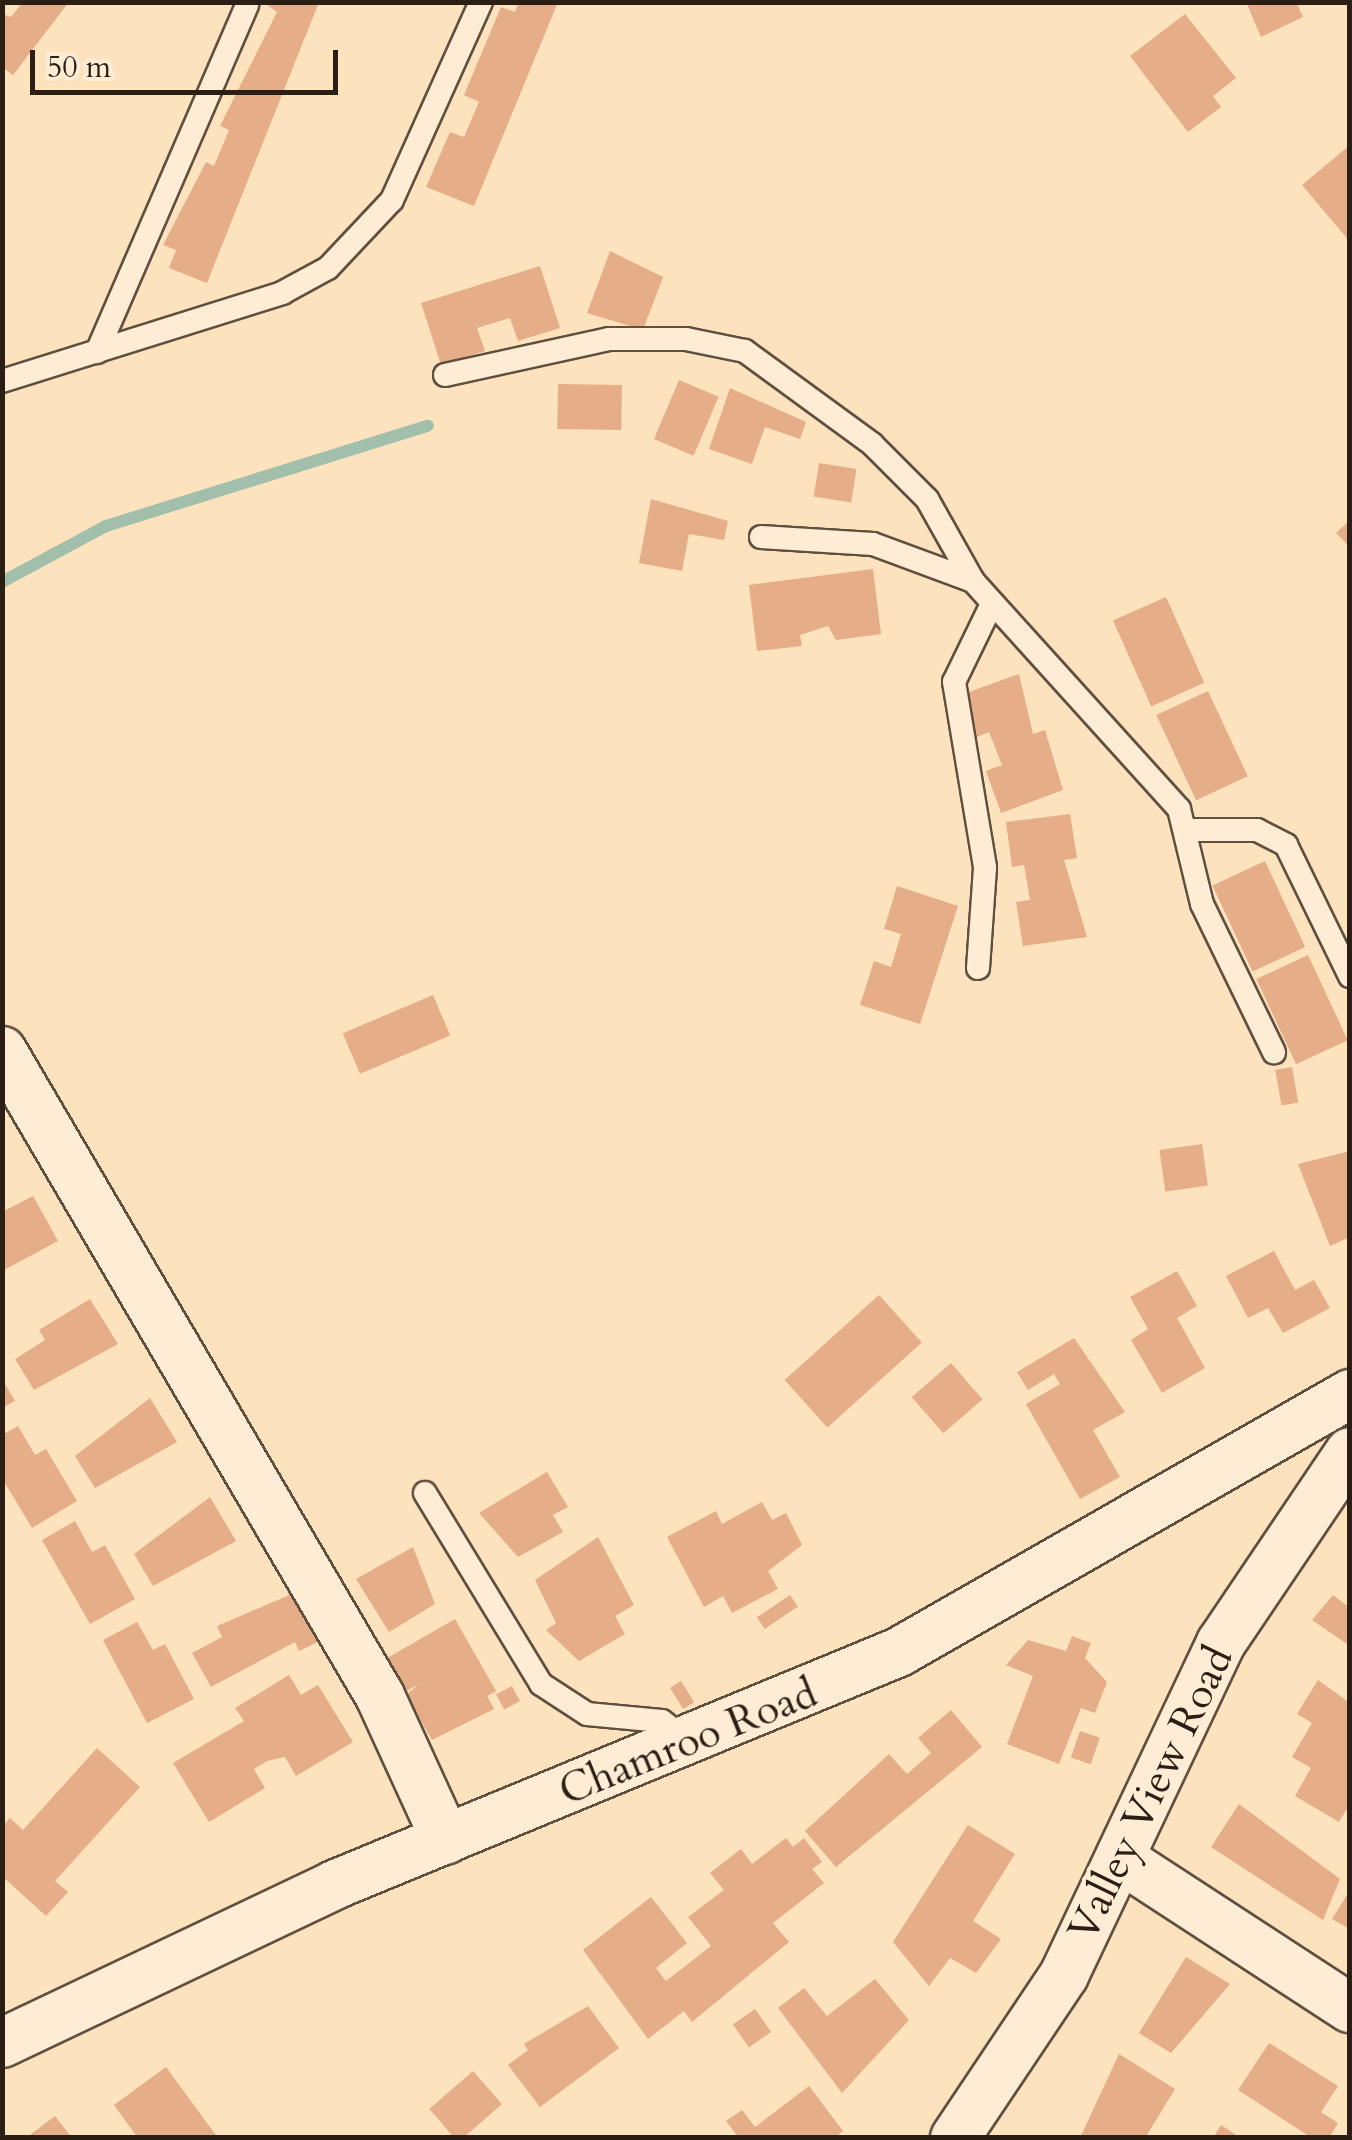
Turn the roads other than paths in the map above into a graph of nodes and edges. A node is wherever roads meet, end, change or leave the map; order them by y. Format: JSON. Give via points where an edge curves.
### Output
{"nodes":[{"id":1,"x":481,"y":2,"type":"edge"},
{"id":2,"x":247,"y":6,"type":"dead end"},
{"id":3,"x":98,"y":352,"type":"junction"},
{"id":4,"x":445,"y":376,"type":"dead end"},
{"id":5,"x":2,"y":381,"type":"edge"},
{"id":6,"x":761,"y":537,"type":"dead end"},
{"id":7,"x":973,"y":581,"type":"junction"},
{"id":8,"x":990,"y":608,"type":"junction"},
{"id":9,"x":1186,"y":830,"type":"junction"},
{"id":10,"x":978,"y":968,"type":"dead end"},
{"id":11,"x":1350,"y":976,"type":"edge"},
{"id":12,"x":2,"y":1050,"type":"edge"},
{"id":13,"x":1274,"y":1052,"type":"dead end"},
{"id":14,"x":1350,"y":1394,"type":"edge"},
{"id":15,"x":1350,"y":1452,"type":"edge"},
{"id":16,"x":425,"y":1493,"type":"dead end"},
{"id":17,"x":691,"y":1743,"type":"junction"},
{"id":18,"x":446,"y":1840,"type":"junction"},
{"id":19,"x":1121,"y":1860,"type":"junction"},
{"id":20,"x":1350,"y":2008,"type":"edge"},
{"id":21,"x":2,"y":2043,"type":"edge"},
{"id":22,"x":955,"y":2138,"type":"edge"}],
"edges":[{"from":1,"to":3,"type":"lane","via":[[413,160],[365,236],[282,293]]},
{"from":2,"to":3,"type":"lane"},
{"from":3,"to":5,"type":"lane"},
{"from":4,"to":7,"type":"lane","via":[[609,339],[686,339],[745,351],[872,444],[927,500]]},
{"from":6,"to":7,"type":"lane","via":[[873,544]]},
{"from":7,"to":8,"type":"lane"},
{"from":8,"to":9,"type":"lane","via":[[1160,780]]},
{"from":8,"to":10,"type":"lane","via":[[958,663],[953,702],[984,867]]},
{"from":9,"to":11,"type":"lane","via":[[1257,830],[1286,845]]},
{"from":9,"to":13,"type":"lane","via":[[1202,904]]},
{"from":12,"to":18,"type":"street","via":[[380,1696]]},
{"from":14,"to":17,"type":"street","name":"Chamroo Road","via":[[899,1652]]},
{"from":15,"to":19,"type":"street","name":"Valley View Road","via":[[1221,1644]]},
{"from":16,"to":17,"type":"lane","via":[[541,1684],[587,1714],[662,1721]]},
{"from":17,"to":18,"type":"street","name":"Chamroo Road"},
{"from":18,"to":21,"type":"street","name":"Chamroo Road","via":[[60,2008]]},
{"from":19,"to":20,"type":"street"},
{"from":19,"to":22,"type":"street","name":"Valley View Road","via":[[1064,1975]]}]}
